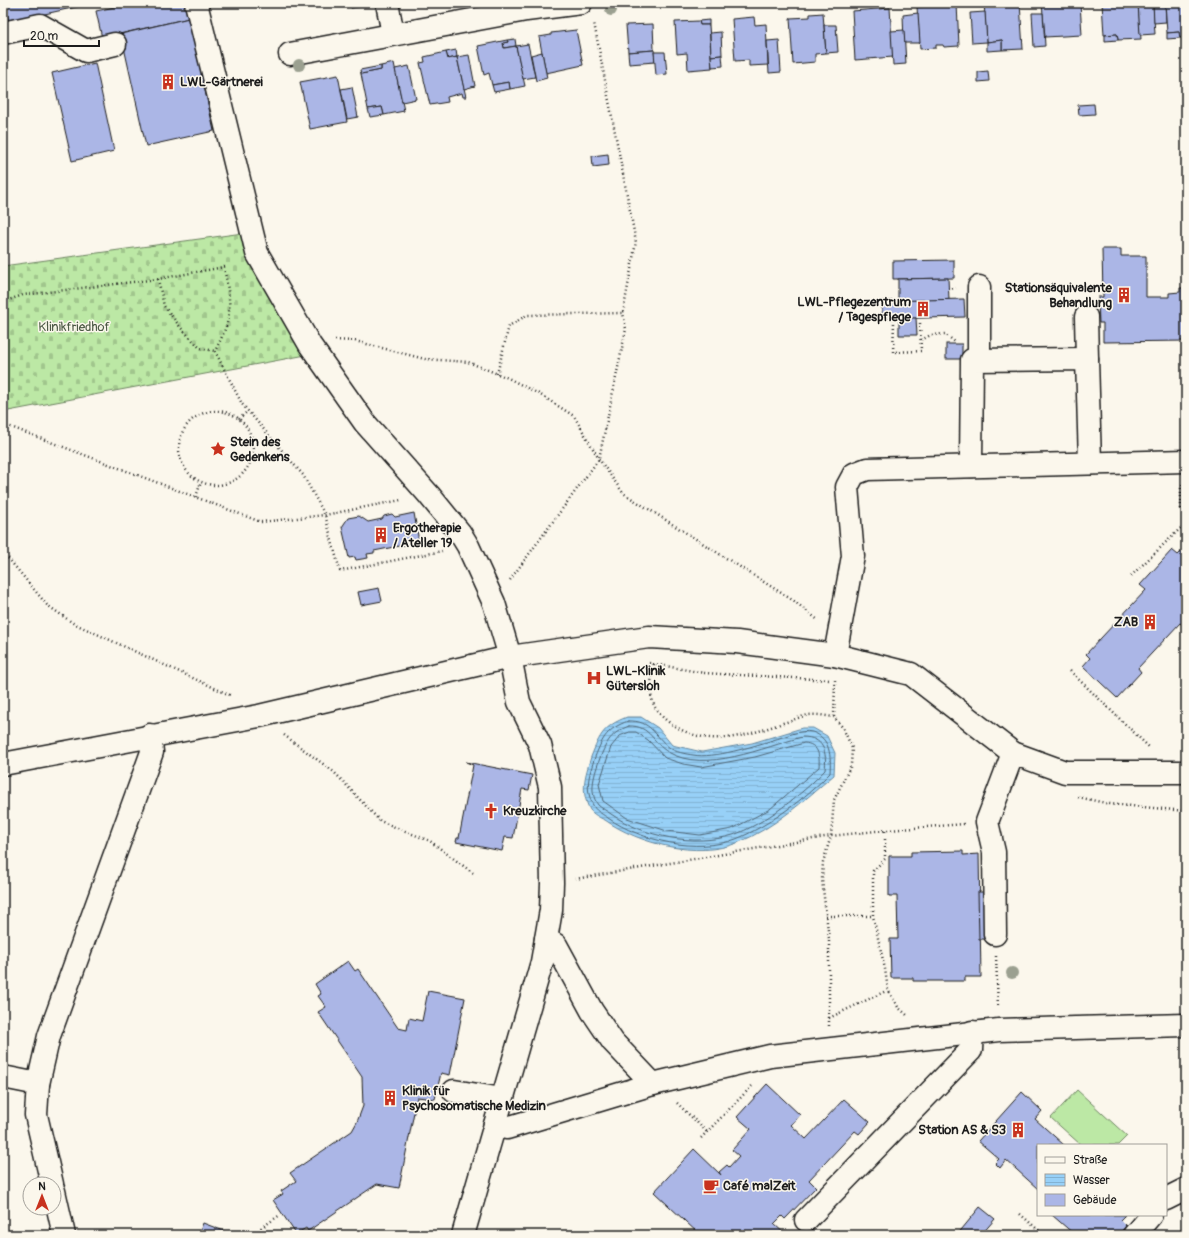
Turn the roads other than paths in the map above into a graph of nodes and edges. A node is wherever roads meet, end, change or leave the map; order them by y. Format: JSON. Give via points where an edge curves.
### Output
{"nodes":[{"id":1,"x":196,"y":3,"type":"edge"},
{"id":2,"x":386,"y":3,"type":"edge"},
{"id":3,"x":587,"y":11,"type":"edge"},
{"id":4,"x":3,"y":33,"type":"edge"},
{"id":5,"x":393,"y":34,"type":"junction"},
{"id":6,"x":115,"y":44,"type":"dead end"},
{"id":7,"x":290,"y":54,"type":"dead end"},
{"id":8,"x":979,"y":287,"type":"dead end"},
{"id":9,"x":1086,"y":317,"type":"dead end"},
{"id":10,"x":1087,"y":359,"type":"junction"},
{"id":11,"x":979,"y":360,"type":"junction"},
{"id":12,"x":1183,"y":461,"type":"edge"},
{"id":13,"x":1090,"y":462,"type":"junction"},
{"id":14,"x":971,"y":466,"type":"junction"},
{"id":15,"x":837,"y":646,"type":"junction"},
{"id":16,"x":510,"y":657,"type":"junction"},
{"id":17,"x":150,"y":735,"type":"junction"},
{"id":18,"x":1013,"y":753,"type":"junction"},
{"id":19,"x":3,"y":764,"type":"edge"},
{"id":20,"x":1186,"y":772,"type":"edge"},
{"id":21,"x":546,"y":939,"type":"junction"},
{"id":22,"x":995,"y":943,"type":"road end"},
{"id":23,"x":1186,"y":1025,"type":"edge"},
{"id":24,"x":972,"y":1032,"type":"junction"},
{"id":25,"x":3,"y":1077,"type":"edge"},
{"id":26,"x":38,"y":1084,"type":"junction"},
{"id":27,"x":653,"y":1084,"type":"junction"},
{"id":28,"x":454,"y":1091,"type":"dead end"},
{"id":29,"x":502,"y":1099,"type":"junction"},
{"id":30,"x":494,"y":1125,"type":"junction"},
{"id":31,"x":50,"y":1176,"type":"edge"},
{"id":32,"x":1186,"y":1189,"type":"edge"},
{"id":33,"x":1167,"y":1198,"type":"edge"},
{"id":34,"x":60,"y":1216,"type":"edge"},
{"id":35,"x":1150,"y":1216,"type":"edge"},
{"id":36,"x":806,"y":1220,"type":"dead end"},
{"id":37,"x":64,"y":1235,"type":"edge"},
{"id":38,"x":463,"y":1235,"type":"edge"},
{"id":39,"x":1134,"y":1235,"type":"edge"}],
"edges":[{"from":1,"to":16,"type":"street","via":[[257,253],[310,345],[365,423],[429,494],[460,533],[494,603]]},
{"from":2,"to":5,"type":"street"},
{"from":3,"to":5,"type":"street","via":[[526,10]]},
{"from":4,"to":6,"type":"street","via":[[40,26],[86,51]]},
{"from":5,"to":7,"type":"street"},
{"from":8,"to":11,"type":"street"},
{"from":9,"to":10,"type":"street"},
{"from":10,"to":11,"type":"street"},
{"from":10,"to":13,"type":"street"},
{"from":11,"to":14,"type":"street","via":[[972,360]]},
{"from":12,"to":13,"type":"street"},
{"from":13,"to":14,"type":"street"},
{"from":14,"to":15,"type":"street","via":[[867,469],[854,474],[847,487],[852,556]]},
{"from":15,"to":16,"type":"street","via":[[649,637]]},
{"from":15,"to":18,"type":"street","via":[[911,674]]},
{"from":16,"to":17,"type":"street","via":[[259,716]]},
{"from":16,"to":21,"type":"street","via":[[519,702],[540,745],[550,787],[552,882]]},
{"from":17,"to":19,"type":"street"},
{"from":17,"to":26,"type":"street","via":[[152,752],[49,1036]]},
{"from":18,"to":20,"type":"street","via":[[1065,772]]},
{"from":18,"to":22,"type":"street","via":[[987,822],[994,852]]},
{"from":21,"to":27,"type":"street","via":[[556,945],[592,1011],[613,1042]]},
{"from":21,"to":29,"type":"street","via":[[542,962]]},
{"from":23,"to":24,"type":"street"},
{"from":24,"to":27,"type":"street","via":[[770,1056]]},
{"from":24,"to":36,"type":"street","via":[[971,1050]]},
{"from":25,"to":26,"type":"street"},
{"from":26,"to":31,"type":"street","via":[[36,1115]]},
{"from":27,"to":30,"type":"street","via":[[507,1128]]},
{"from":28,"to":29,"type":"street"},
{"from":29,"to":30,"type":"street"},
{"from":30,"to":38,"type":"street"},
{"from":32,"to":33,"type":"street"},
{"from":34,"to":37,"type":"street"},
{"from":35,"to":39,"type":"street"}]}
